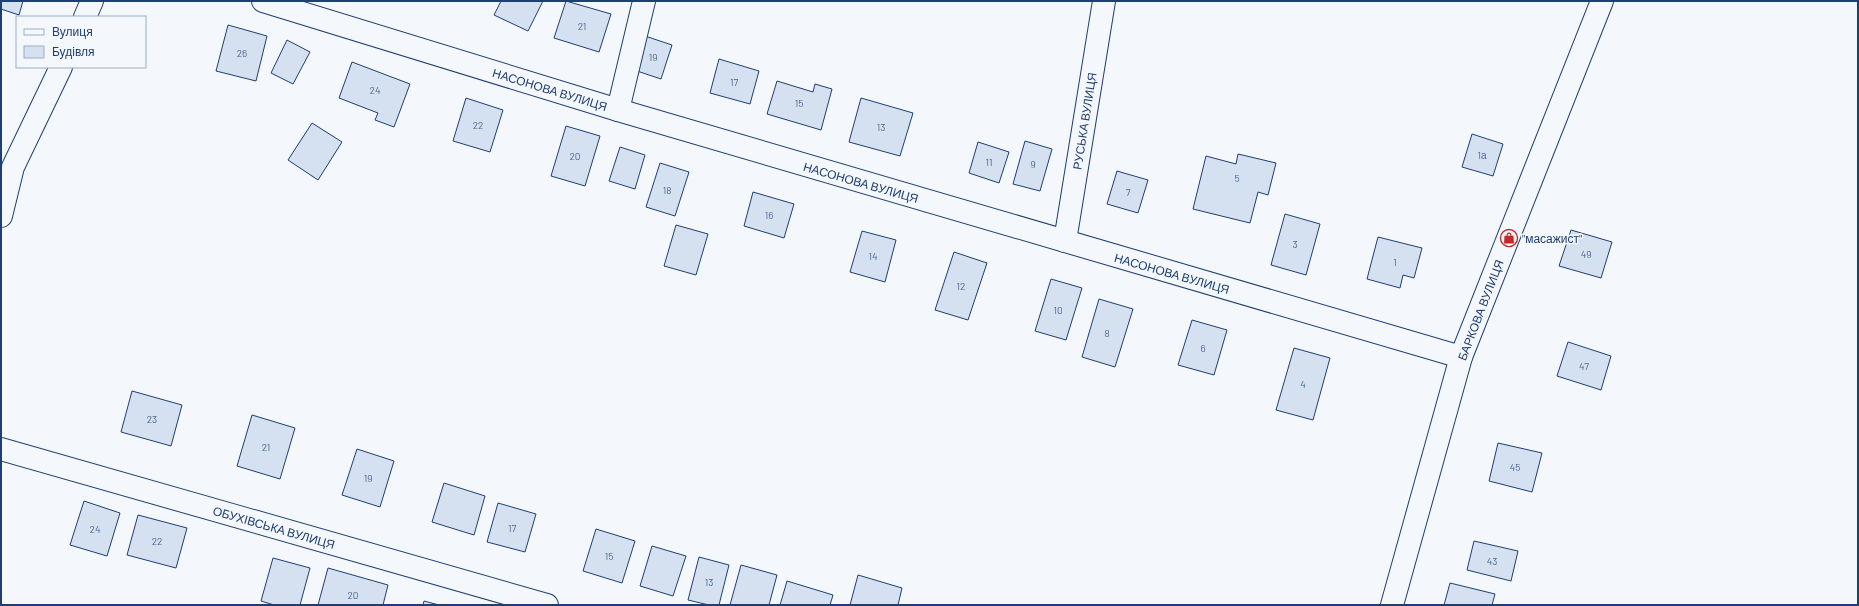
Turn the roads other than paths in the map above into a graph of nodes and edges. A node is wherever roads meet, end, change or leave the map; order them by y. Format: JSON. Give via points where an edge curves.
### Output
{"nodes":[{"id":1,"x":92,"y":1,"type":"edge"},
{"id":2,"x":262,"y":1,"type":"edge"},
{"id":3,"x":644,"y":1,"type":"edge"},
{"id":4,"x":1104,"y":1,"type":"edge"},
{"id":5,"x":1602,"y":1,"type":"edge"},
{"id":6,"x":84,"y":16,"type":"edge"},
{"id":7,"x":60,"y":68,"type":"edge"},
{"id":8,"x":618,"y":110,"type":"junction"},
{"id":9,"x":7,"y":165,"type":"edge"},
{"id":10,"x":1,"y":216,"type":"edge"},
{"id":11,"x":1065,"y":242,"type":"junction"},
{"id":12,"x":1461,"y":357,"type":"junction"},
{"id":13,"x":1,"y":449,"type":"edge"},
{"id":14,"x":547,"y":605,"type":"edge"},
{"id":15,"x":1392,"y":605,"type":"edge"}],
"edges":[{"from":1,"to":6,"type":"street"},
{"from":2,"to":8,"type":"street","name":"НАСОНОВА ВУЛИЦЯ"},
{"from":3,"to":8,"type":"street"},
{"from":4,"to":11,"type":"street","name":"РУСЬКА ВУЛИЦЯ"},
{"from":5,"to":12,"type":"street","name":"БАРКОВА ВУЛИЦЯ"},
{"from":7,"to":9,"type":"street"},
{"from":8,"to":11,"type":"street","name":"НАСОНОВА ВУЛИЦЯ"},
{"from":9,"to":10,"type":"street"},
{"from":11,"to":12,"type":"street","name":"НАСОНОВА ВУЛИЦЯ"},
{"from":12,"to":15,"type":"street","name":"БАРКОВА ВУЛИЦЯ"},
{"from":13,"to":14,"type":"street","name":"ОБУХІВСЬКА ВУЛИЦЯ"}]}
